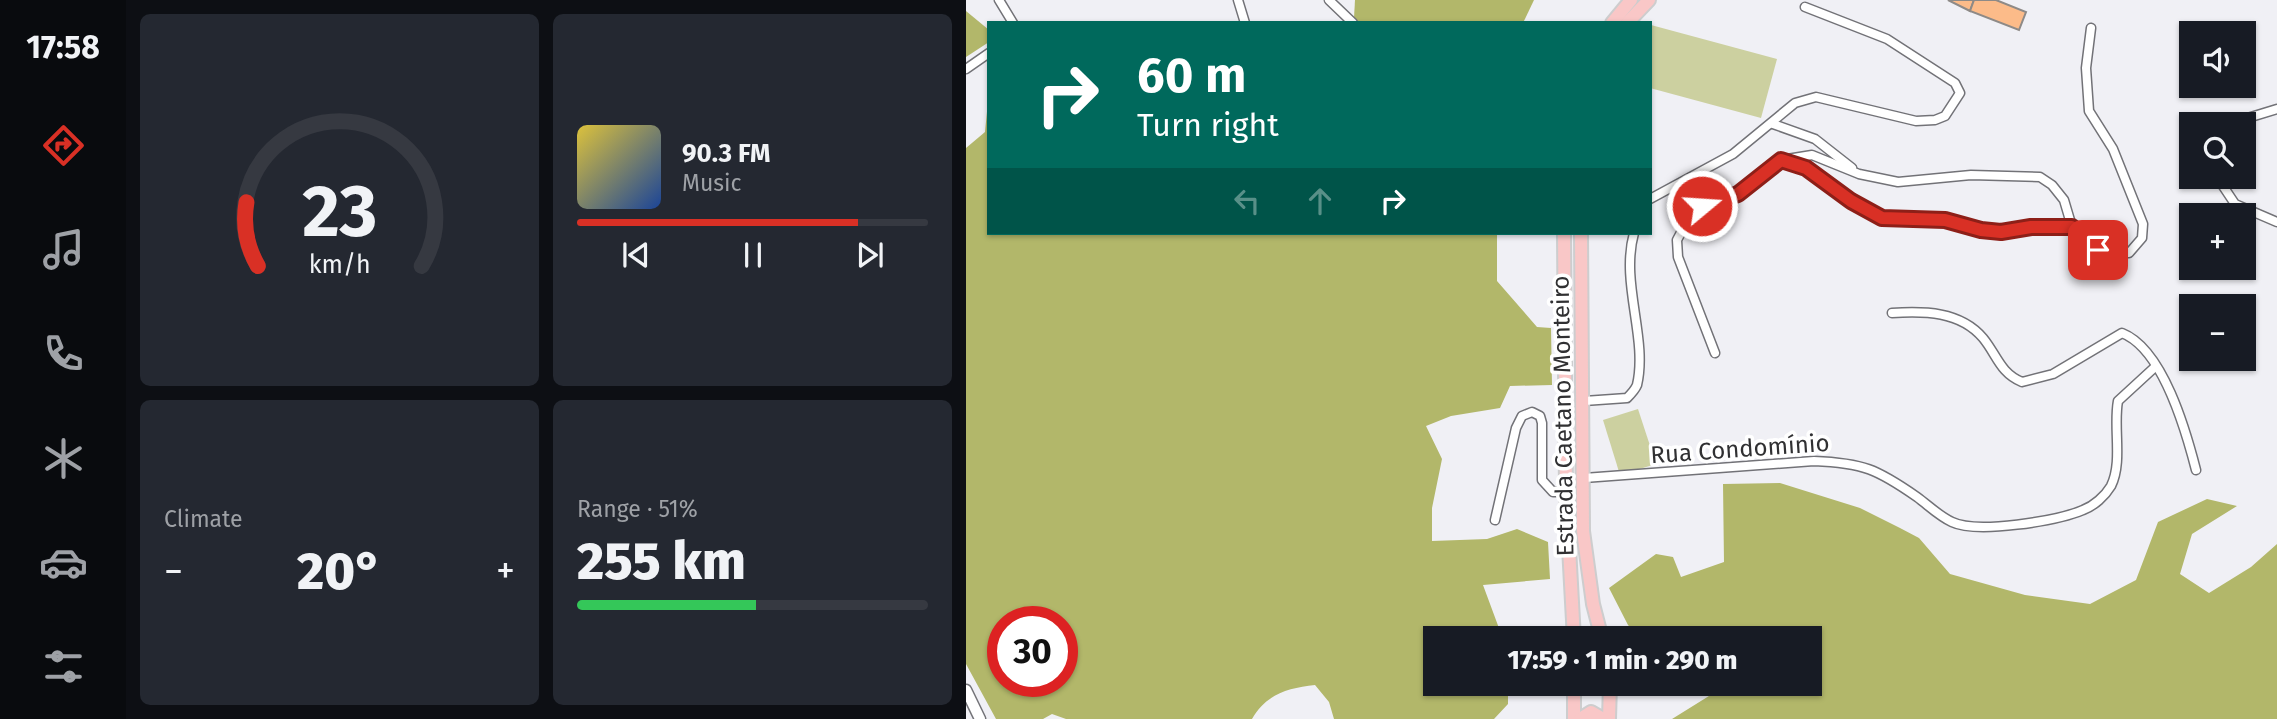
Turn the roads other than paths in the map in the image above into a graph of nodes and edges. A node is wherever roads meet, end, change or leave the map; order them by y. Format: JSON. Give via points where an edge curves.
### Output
{"nodes":[{"id":1,"x":999,"y":0,"type":"edge"},
{"id":2,"x":1238,"y":0,"type":"edge"},
{"id":3,"x":1329,"y":0,"type":"edge"},
{"id":4,"x":1631,"y":0,"type":"edge"},
{"id":5,"x":1649,"y":0,"type":"edge"},
{"id":6,"x":1805,"y":7,"type":"dead end"},
{"id":7,"x":1012,"y":21,"type":"edge"},
{"id":8,"x":1244,"y":21,"type":"edge"},
{"id":9,"x":1351,"y":21,"type":"edge"},
{"id":10,"x":1614,"y":21,"type":"edge"},
{"id":11,"x":1629,"y":21,"type":"edge"},
{"id":12,"x":2091,"y":28,"type":"dead end"},
{"id":13,"x":987,"y":54,"type":"edge"},
{"id":14,"x":966,"y":69,"type":"edge"},
{"id":15,"x":2277,"y":109,"type":"edge"},
{"id":16,"x":2256,"y":115,"type":"edge"},
{"id":17,"x":1773,"y":124,"type":"junction"},
{"id":18,"x":1781,"y":160,"type":"junction"},
{"id":19,"x":1859,"y":174,"type":"junction"},
{"id":20,"x":2225,"y":189,"type":"edge"},
{"id":21,"x":1652,"y":199,"type":"edge"},
{"id":22,"x":2277,"y":222,"type":"edge"},
{"id":23,"x":2072,"y":227,"type":"junction"},
{"id":24,"x":1564,"y":235,"type":"edge"},
{"id":25,"x":1581,"y":235,"type":"edge"},
{"id":26,"x":1634,"y":235,"type":"edge"},
{"id":27,"x":1892,"y":313,"type":"dead end"},
{"id":28,"x":1715,"y":353,"type":"dead end"},
{"id":29,"x":2155,"y":367,"type":"junction"},
{"id":30,"x":1584,"y":401,"type":"junction"},
{"id":31,"x":2196,"y":470,"type":"dead end"},
{"id":32,"x":1584,"y":478,"type":"junction"},
{"id":33,"x":1566,"y":492,"type":"junction"},
{"id":34,"x":1495,"y":520,"type":"dead end"},
{"id":35,"x":1573,"y":626,"type":"edge"},
{"id":36,"x":1599,"y":626,"type":"edge"},
{"id":37,"x":966,"y":690,"type":"edge"},
{"id":38,"x":1574,"y":696,"type":"edge"},
{"id":39,"x":1610,"y":696,"type":"edge"},
{"id":40,"x":980,"y":719,"type":"edge"},
{"id":41,"x":1574,"y":719,"type":"edge"},
{"id":42,"x":1580,"y":719,"type":"edge"},
{"id":43,"x":1603,"y":719,"type":"edge"},
{"id":44,"x":1609,"y":719,"type":"edge"}],
"edges":[{"from":1,"to":7,"type":"street"},
{"from":2,"to":8,"type":"street"},
{"from":3,"to":9,"type":"street"},
{"from":4,"to":10,"type":"main road"},
{"from":5,"to":11,"type":"main road"},
{"from":6,"to":17,"type":"street","via":[[1887,39],[1955,83],[1960,93],[1945,116],[1935,120],[1916,121],[1816,97],[1795,103]]},
{"from":12,"to":23,"type":"street","via":[[2086,68],[2089,111],[2113,149],[2133,196],[2143,224],[2142,238],[2129,253],[2116,254],[2098,250]]},
{"from":13,"to":14,"type":"street"},
{"from":15,"to":16,"type":"street"},
{"from":17,"to":19,"type":"street","via":[[1815,139]]},
{"from":17,"to":21,"type":"street","via":[[1733,154]]},
{"from":18,"to":19,"type":"street","via":[[1812,155]]},
{"from":18,"to":23,"type":"street","via":[[1806,168],[1882,218],[1945,220],[2001,232]]},
{"from":18,"to":28,"type":"street","via":[[1738,194],[1692,212],[1677,240],[1678,257]]},
{"from":19,"to":23,"type":"street","via":[[1912,182],[1961,175],[2040,177],[2064,200]]},
{"from":20,"to":22,"type":"street","via":[[2235,204]]},
{"from":24,"to":33,"type":"main road","name":"Estrada Caetano Monteiro"},
{"from":25,"to":30,"type":"main road","name":"Estrada Caetano Monteiro"},
{"from":26,"to":30,"type":"street","via":[[1629,270],[1637,385],[1627,397]]},
{"from":27,"to":29,"type":"street","via":[[1943,313],[1963,322],[1982,338],[2001,367],[2022,382],[2053,374],[2122,333],[2139,343]]},
{"from":29,"to":31,"type":"street","via":[[2187,433]]},
{"from":29,"to":32,"type":"street","name":"Rua Condomínio","via":[[2118,401],[2115,468],[2111,485],[2095,505],[2030,522],[1973,527],[1953,523],[1878,470],[1851,462]]},
{"from":30,"to":32,"type":"main road","name":"Estrada Caetano Monteiro"},
{"from":32,"to":36,"type":"main road","name":"Estrada Caetano Monteiro","via":[[1584,549]]},
{"from":33,"to":34,"type":"street","via":[[1553,492],[1542,480],[1542,423],[1532,412],[1522,416],[1516,428]]},
{"from":33,"to":35,"type":"main road","name":"Estrada Caetano Monteiro"},
{"from":37,"to":40,"type":"street"},
{"from":38,"to":41,"type":"main road"},
{"from":39,"to":44,"type":"main road"},
{"from":42,"to":43,"type":"main road","via":[[1591,712]]}]}
